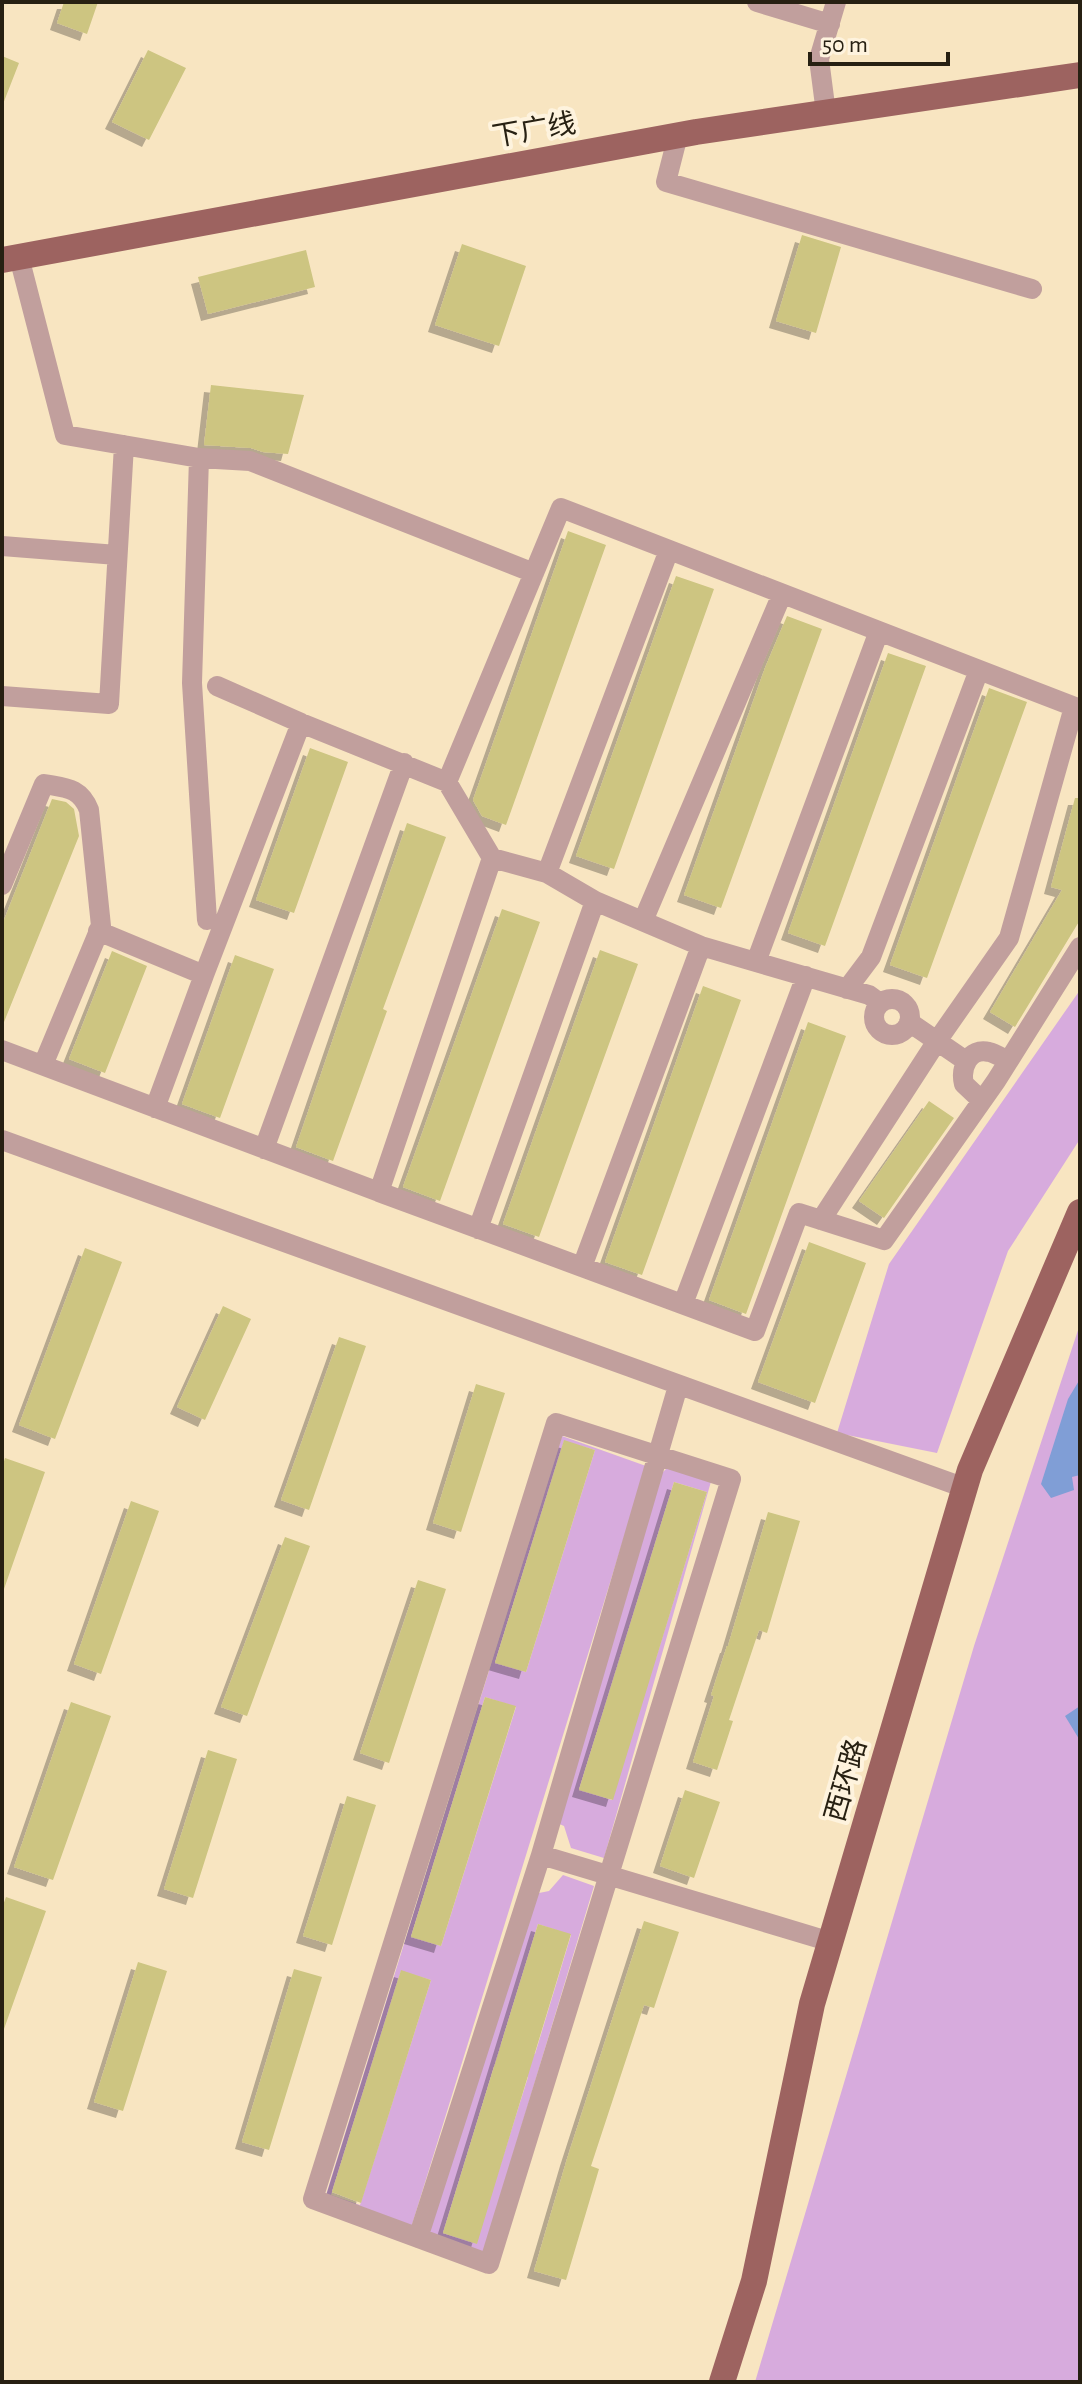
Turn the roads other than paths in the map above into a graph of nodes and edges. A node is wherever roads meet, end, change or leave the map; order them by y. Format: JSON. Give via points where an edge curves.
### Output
{"nodes":[{"id":1,"x":757,"y":2,"type":"edge"},
{"id":2,"x":836,"y":2,"type":"edge"},
{"id":3,"x":830,"y":24,"type":"junction"},
{"id":4,"x":1080,"y":75,"type":"edge"},
{"id":5,"x":826,"y":113,"type":"junction"},
{"id":6,"x":678,"y":135,"type":"junction"},
{"id":7,"x":10,"y":258,"type":"edge"},
{"id":8,"x":1032,"y":289,"type":"dead end"},
{"id":9,"x":124,"y":445,"type":"junction"},
{"id":10,"x":199,"y":458,"type":"junction"},
{"id":11,"x":2,"y":546,"type":"edge"},
{"id":12,"x":669,"y":550,"type":"junction"},
{"id":13,"x":117,"y":555,"type":"junction"},
{"id":14,"x":534,"y":573,"type":"junction"},
{"id":15,"x":782,"y":594,"type":"junction"},
{"id":16,"x":879,"y":631,"type":"junction"},
{"id":17,"x":979,"y":670,"type":"junction"},
{"id":18,"x":217,"y":686,"type":"dead end"},
{"id":19,"x":2,"y":696,"type":"edge"},
{"id":20,"x":1077,"y":708,"type":"edge"},
{"id":21,"x":301,"y":723,"type":"junction"},
{"id":22,"x":404,"y":763,"type":"junction"},
{"id":23,"x":447,"y":782,"type":"junction"},
{"id":24,"x":492,"y":858,"type":"junction"},
{"id":25,"x":547,"y":873,"type":"junction"},
{"id":26,"x":2,"y":885,"type":"edge"},
{"id":27,"x":595,"y":901,"type":"junction"},
{"id":28,"x":207,"y":920,"type":"dead end"},
{"id":29,"x":643,"y":921,"type":"junction"},
{"id":30,"x":98,"y":931,"type":"junction"},
{"id":31,"x":701,"y":946,"type":"junction"},
{"id":32,"x":1080,"y":947,"type":"edge"},
{"id":33,"x":756,"y":962,"type":"junction"},
{"id":34,"x":204,"y":975,"type":"junction"},
{"id":35,"x":806,"y":976,"type":"junction"},
{"id":36,"x":847,"y":989,"type":"junction"},
{"id":37,"x":937,"y":1041,"type":"junction"},
{"id":38,"x":2,"y":1050,"type":"edge"},
{"id":39,"x":966,"y":1061,"type":"junction"},
{"id":40,"x":1008,"y":1061,"type":"junction"},
{"id":41,"x":43,"y":1065,"type":"junction"},
{"id":42,"x":982,"y":1101,"type":"junction"},
{"id":43,"x":155,"y":1108,"type":"junction"},
{"id":44,"x":2,"y":1140,"type":"edge"},
{"id":45,"x":264,"y":1149,"type":"junction"},
{"id":46,"x":379,"y":1192,"type":"junction"},
{"id":47,"x":1080,"y":1212,"type":"edge"},
{"id":48,"x":821,"y":1220,"type":"junction"},
{"id":49,"x":478,"y":1229,"type":"junction"},
{"id":50,"x":582,"y":1267,"type":"junction"},
{"id":51,"x":683,"y":1304,"type":"junction"},
{"id":52,"x":678,"y":1386,"type":"junction"},
{"id":53,"x":658,"y":1456,"type":"junction"},
{"id":54,"x":965,"y":1488,"type":"junction"},
{"id":55,"x":541,"y":1855,"type":"junction"},
{"id":56,"x":608,"y":1875,"type":"junction"},
{"id":57,"x":831,"y":1942,"type":"junction"},
{"id":58,"x":418,"y":2238,"type":"junction"},
{"id":59,"x":722,"y":2382,"type":"edge"}],
"edges":[{"from":1,"to":3,"type":"street"},
{"from":2,"to":3,"type":"street"},
{"from":3,"to":5,"type":"street","via":[[819,59]]},
{"from":4,"to":5,"type":"main road","name":"下广线"},
{"from":5,"to":6,"type":"main road","name":"下广线"},
{"from":6,"to":7,"type":"main road","name":"下广线"},
{"from":6,"to":8,"type":"street","via":[[666,182]]},
{"from":7,"to":9,"type":"street","via":[[65,435]]},
{"from":9,"to":10,"type":"street"},
{"from":9,"to":13,"type":"street"},
{"from":10,"to":14,"type":"street","via":[[250,461]]},
{"from":10,"to":28,"type":"street","via":[[192,683]]},
{"from":11,"to":13,"type":"street"},
{"from":12,"to":14,"type":"street","via":[[561,508]]},
{"from":12,"to":15,"type":"street"},
{"from":12,"to":25,"type":"street"},
{"from":13,"to":19,"type":"street","via":[[109,704]]},
{"from":14,"to":23,"type":"street"},
{"from":15,"to":16,"type":"street"},
{"from":15,"to":29,"type":"street"},
{"from":16,"to":17,"type":"street"},
{"from":16,"to":33,"type":"street"},
{"from":17,"to":20,"type":"street"},
{"from":17,"to":36,"type":"street","via":[[871,957]]},
{"from":18,"to":21,"type":"street"},
{"from":20,"to":37,"type":"street","via":[[1009,938]]},
{"from":21,"to":22,"type":"street"},
{"from":21,"to":34,"type":"street"},
{"from":22,"to":23,"type":"street"},
{"from":22,"to":45,"type":"street"},
{"from":23,"to":24,"type":"street"},
{"from":24,"to":25,"type":"street"},
{"from":24,"to":46,"type":"street"},
{"from":25,"to":27,"type":"street"},
{"from":26,"to":30,"type":"street","via":[[44,784],[71,789],[84,798],[89,810]]},
{"from":27,"to":29,"type":"street"},
{"from":27,"to":49,"type":"street"},
{"from":29,"to":31,"type":"street"},
{"from":30,"to":34,"type":"street"},
{"from":30,"to":41,"type":"street"},
{"from":31,"to":33,"type":"street"},
{"from":31,"to":50,"type":"street"},
{"from":32,"to":40,"type":"street"},
{"from":33,"to":35,"type":"street"},
{"from":34,"to":43,"type":"street"},
{"from":35,"to":36,"type":"street"},
{"from":35,"to":51,"type":"street"},
{"from":36,"to":37,"type":"street","via":[[880,1003],[890,998],[902,1001],[909,1022]]},
{"from":37,"to":39,"type":"street"},
{"from":37,"to":48,"type":"street"},
{"from":38,"to":41,"type":"street"},
{"from":39,"to":40,"type":"street","via":[[983,1051]]},
{"from":39,"to":42,"type":"street","via":[[964,1084]]},
{"from":40,"to":42,"type":"street"},
{"from":41,"to":43,"type":"street"},
{"from":42,"to":48,"type":"street","via":[[884,1240]]},
{"from":43,"to":45,"type":"street"},
{"from":44,"to":52,"type":"street"},
{"from":45,"to":46,"type":"street"},
{"from":46,"to":49,"type":"street"},
{"from":47,"to":54,"type":"main road","name":"西环路"},
{"from":48,"to":51,"type":"street","via":[[799,1213],[755,1331]]},
{"from":49,"to":50,"type":"street"},
{"from":50,"to":51,"type":"street"},
{"from":52,"to":53,"type":"street"},
{"from":52,"to":54,"type":"street"},
{"from":53,"to":55,"type":"street"},
{"from":53,"to":56,"type":"street","via":[[731,1479]]},
{"from":53,"to":58,"type":"street","via":[[556,1423],[313,2199]]},
{"from":54,"to":57,"type":"main road","name":"西环路"},
{"from":55,"to":56,"type":"street"},
{"from":55,"to":58,"type":"street"},
{"from":56,"to":57,"type":"street"},
{"from":56,"to":58,"type":"street","via":[[489,2264]]},
{"from":57,"to":59,"type":"main road","name":"西环路","via":[[812,2004],[754,2281]]}]}
